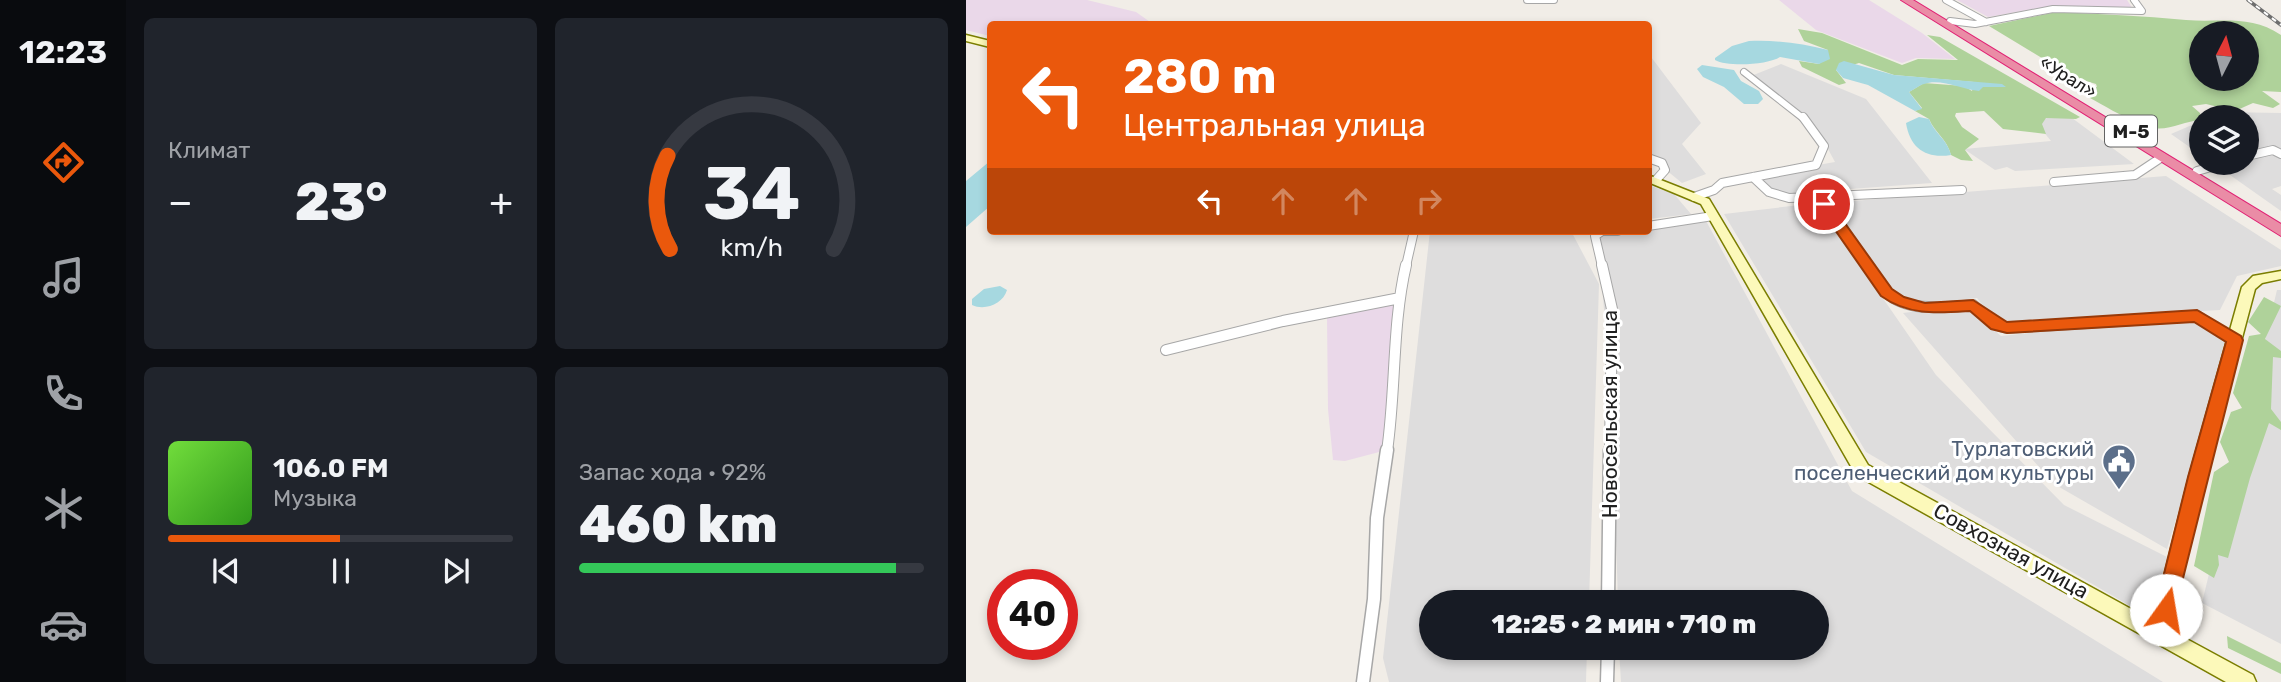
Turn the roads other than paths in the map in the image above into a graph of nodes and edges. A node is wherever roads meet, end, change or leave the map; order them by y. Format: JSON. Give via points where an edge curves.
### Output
{"nodes":[{"id":1,"x":1527,"y":0,"type":"edge"},
{"id":2,"x":1554,"y":0,"type":"edge"},
{"id":3,"x":1906,"y":0,"type":"edge"},
{"id":4,"x":1915,"y":0,"type":"edge"},
{"id":5,"x":1946,"y":0,"type":"edge"},
{"id":6,"x":2134,"y":0,"type":"edge"},
{"id":7,"x":1986,"y":22,"type":"junction"},
{"id":8,"x":1974,"y":30,"type":"junction"},
{"id":9,"x":966,"y":38,"type":"edge"},
{"id":10,"x":987,"y":43,"type":"edge"},
{"id":11,"x":1744,"y":72,"type":"dead end"},
{"id":12,"x":2259,"y":153,"type":"edge"},
{"id":13,"x":2281,"y":154,"type":"edge"},
{"id":14,"x":2162,"y":157,"type":"junction"},
{"id":15,"x":1652,"y":159,"type":"edge"},
{"id":16,"x":2189,"y":167,"type":"edge"},
{"id":17,"x":2202,"y":175,"type":"edge"},
{"id":18,"x":1754,"y":177,"type":"junction"},
{"id":19,"x":1652,"y":179,"type":"edge"},
{"id":20,"x":2054,"y":182,"type":"dead end"},
{"id":21,"x":1962,"y":190,"type":"dead end"},
{"id":22,"x":1694,"y":197,"type":"junction"},
{"id":23,"x":1824,"y":204,"type":"dead end"},
{"id":24,"x":1713,"y":216,"type":"junction"},
{"id":25,"x":2281,"y":223,"type":"edge"},
{"id":26,"x":1652,"y":225,"type":"edge"},
{"id":27,"x":2281,"y":231,"type":"edge"},
{"id":28,"x":1413,"y":235,"type":"edge"},
{"id":29,"x":1596,"y":235,"type":"edge"},
{"id":30,"x":2281,"y":275,"type":"edge"},
{"id":31,"x":1400,"y":298,"type":"junction"},
{"id":32,"x":2235,"y":340,"type":"junction"},
{"id":33,"x":1166,"y":350,"type":"dead end"},
{"id":34,"x":1608,"y":590,"type":"edge"},
{"id":35,"x":2160,"y":633,"type":"junction"},
{"id":36,"x":1608,"y":660,"type":"edge"},
{"id":37,"x":1363,"y":682,"type":"edge"},
{"id":38,"x":1607,"y":682,"type":"edge"},
{"id":39,"x":2246,"y":682,"type":"edge"}],
"edges":[{"from":1,"to":2,"type":"street"},
{"from":3,"to":14,"type":"highway","name":"«Урал»","number":"М-5"},
{"from":4,"to":8,"type":"highway","name":"«Урал»","number":"М-5"},
{"from":5,"to":7,"type":"street"},
{"from":6,"to":7,"type":"street","via":[[2142,11],[2053,9]]},
{"from":7,"to":8,"type":"street"},
{"from":8,"to":16,"type":"highway","name":"«Урал»","number":"М-5"},
{"from":9,"to":10,"type":"street"},
{"from":11,"to":18,"type":"street","via":[[1786,102],[1816,130],[1824,146],[1816,165]]},
{"from":12,"to":13,"type":"street","via":[[2273,150]]},
{"from":14,"to":20,"type":"street","via":[[2135,175]]},
{"from":14,"to":27,"type":"highway","name":"«Урал»","number":"М-5"},
{"from":15,"to":19,"type":"street","via":[[1662,163],[1665,170]]},
{"from":17,"to":25,"type":"highway","name":"«Урал»","number":"М-5"},
{"from":18,"to":21,"type":"street","via":[[1769,192],[1789,198]]},
{"from":18,"to":22,"type":"street","via":[[1722,183]]},
{"from":19,"to":22,"type":"street"},
{"from":22,"to":24,"type":"street","name":"Совхозная улица","via":[[1705,202]]},
{"from":23,"to":32,"type":"street","via":[[1886,293],[1899,301],[1925,308],[1973,305],[2007,328],[2197,316]]},
{"from":24,"to":26,"type":"street"},
{"from":24,"to":35,"type":"street","name":"Совхозная улица","via":[[1862,471]]},
{"from":28,"to":31,"type":"street"},
{"from":29,"to":34,"type":"street","name":"Новосельская улица","via":[[1612,309]]},
{"from":30,"to":32,"type":"street","via":[[2258,279],[2249,287]]},
{"from":31,"to":33,"type":"street"},
{"from":31,"to":37,"type":"street"},
{"from":32,"to":35,"type":"street"},
{"from":35,"to":39,"type":"street","name":"Совхозная улица"},
{"from":36,"to":38,"type":"street"}]}
